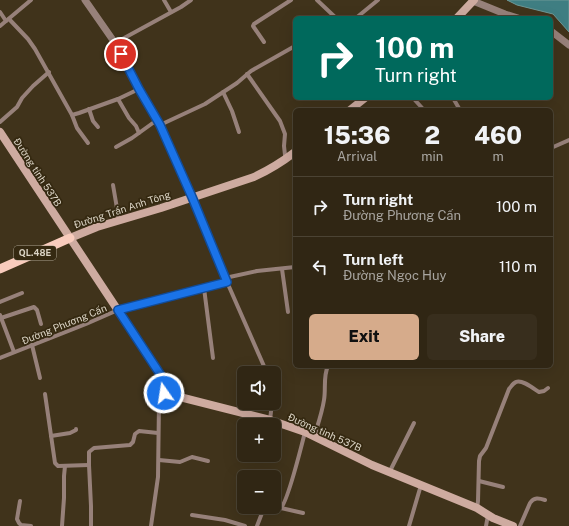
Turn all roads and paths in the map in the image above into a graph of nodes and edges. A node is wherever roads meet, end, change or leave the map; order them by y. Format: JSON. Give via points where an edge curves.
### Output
{"nodes":[{"id":1,"x":31,"y":0,"type":"edge"},
{"id":2,"x":85,"y":0,"type":"edge"},
{"id":3,"x":164,"y":0,"type":"edge"},
{"id":4,"x":190,"y":0,"type":"edge"},
{"id":5,"x":291,"y":0,"type":"edge"},
{"id":6,"x":317,"y":0,"type":"edge"},
{"id":7,"x":378,"y":0,"type":"edge"},
{"id":8,"x":471,"y":1,"type":"edge"},
{"id":9,"x":0,"y":12,"type":"edge"},
{"id":10,"x":171,"y":12,"type":"junction"},
{"id":11,"x":334,"y":16,"type":"edge"},
{"id":12,"x":358,"y":16,"type":"edge"},
{"id":13,"x":459,"y":16,"type":"edge"},
{"id":14,"x":512,"y":16,"type":"edge"},
{"id":15,"x":7,"y":20,"type":"junction"},
{"id":16,"x":0,"y":26,"type":"edge"},
{"id":17,"x":553,"y":33,"type":"edge"},
{"id":18,"x":264,"y":42,"type":"dead end"},
{"id":19,"x":115,"y":43,"type":"junction"},
{"id":20,"x":569,"y":45,"type":"edge"},
{"id":21,"x":293,"y":47,"type":"edge"},
{"id":22,"x":48,"y":72,"type":"junction"},
{"id":23,"x":247,"y":74,"type":"junction"},
{"id":24,"x":139,"y":89,"type":"junction"},
{"id":25,"x":223,"y":92,"type":"junction"},
{"id":26,"x":118,"y":99,"type":"junction"},
{"id":27,"x":362,"y":100,"type":"edge"},
{"id":28,"x":415,"y":100,"type":"edge"},
{"id":29,"x":352,"y":108,"type":"edge"},
{"id":30,"x":422,"y":108,"type":"edge"},
{"id":31,"x":90,"y":109,"type":"junction"},
{"id":32,"x":72,"y":115,"type":"junction"},
{"id":33,"x":0,"y":122,"type":"edge"},
{"id":34,"x":158,"y":122,"type":"junction"},
{"id":35,"x":98,"y":127,"type":"dead end"},
{"id":36,"x":0,"y":132,"type":"edge"},
{"id":37,"x":139,"y":132,"type":"junction"},
{"id":38,"x":239,"y":132,"type":"dead end"},
{"id":39,"x":569,"y":140,"type":"edge"},
{"id":40,"x":88,"y":144,"type":"dead end"},
{"id":41,"x":116,"y":147,"type":"dead end"},
{"id":42,"x":553,"y":147,"type":"edge"},
{"id":43,"x":293,"y":154,"type":"edge"},
{"id":44,"x":287,"y":158,"type":"junction"},
{"id":45,"x":113,"y":185,"type":"dead end"},
{"id":46,"x":192,"y":197,"type":"junction"},
{"id":47,"x":119,"y":220,"type":"junction"},
{"id":48,"x":70,"y":238,"type":"junction"},
{"id":49,"x":293,"y":268,"type":"edge"},
{"id":50,"x":0,"y":269,"type":"edge"},
{"id":51,"x":282,"y":269,"type":"junction"},
{"id":52,"x":226,"y":280,"type":"junction"},
{"id":53,"x":204,"y":288,"type":"junction"},
{"id":54,"x":22,"y":293,"type":"dead end"},
{"id":55,"x":0,"y":302,"type":"edge"},
{"id":56,"x":118,"y":310,"type":"junction"},
{"id":57,"x":288,"y":312,"type":"dead end"},
{"id":58,"x":1,"y":319,"type":"edge"},
{"id":59,"x":41,"y":324,"type":"dead end"},
{"id":60,"x":32,"y":345,"type":"junction"},
{"id":61,"x":14,"y":352,"type":"junction"},
{"id":62,"x":0,"y":358,"type":"edge"},
{"id":63,"x":212,"y":358,"type":"dead end"},
{"id":64,"x":264,"y":366,"type":"edge"},
{"id":65,"x":327,"y":368,"type":"edge"},
{"id":66,"x":40,"y":378,"type":"dead end"},
{"id":67,"x":548,"y":388,"type":"dead end"},
{"id":68,"x":164,"y":393,"type":"junction"},
{"id":69,"x":45,"y":394,"type":"dead end"},
{"id":70,"x":262,"y":418,"type":"edge"},
{"id":71,"x":414,"y":423,"type":"dead end"},
{"id":72,"x":281,"y":424,"type":"edge"},
{"id":73,"x":76,"y":429,"type":"dead end"},
{"id":74,"x":306,"y":432,"type":"junction"},
{"id":75,"x":158,"y":433,"type":"junction"},
{"id":76,"x":51,"y":436,"type":"junction"},
{"id":77,"x":314,"y":436,"type":"junction"},
{"id":78,"x":159,"y":460,"type":"junction"},
{"id":79,"x":208,"y":461,"type":"dead end"},
{"id":80,"x":89,"y":465,"type":"junction"},
{"id":81,"x":64,"y":466,"type":"junction"},
{"id":82,"x":390,"y":472,"type":"junction"},
{"id":83,"x":479,"y":481,"type":"junction"},
{"id":84,"x":421,"y":485,"type":"junction"},
{"id":85,"x":503,"y":486,"type":"dead end"},
{"id":86,"x":545,"y":500,"type":"dead end"},
{"id":87,"x":20,"y":501,"type":"dead end"},
{"id":88,"x":281,"y":507,"type":"edge"},
{"id":89,"x":281,"y":508,"type":"edge"},
{"id":90,"x":477,"y":508,"type":"junction"},
{"id":91,"x":303,"y":512,"type":"dead end"},
{"id":92,"x":192,"y":514,"type":"dead end"},
{"id":93,"x":262,"y":514,"type":"edge"},
{"id":94,"x":488,"y":515,"type":"junction"},
{"id":95,"x":19,"y":524,"type":"edge"},
{"id":96,"x":31,"y":526,"type":"edge"},
{"id":97,"x":62,"y":526,"type":"edge"},
{"id":98,"x":91,"y":526,"type":"edge"},
{"id":99,"x":151,"y":526,"type":"edge"},
{"id":100,"x":246,"y":526,"type":"edge"},
{"id":101,"x":257,"y":526,"type":"edge"},
{"id":102,"x":409,"y":526,"type":"edge"},
{"id":103,"x":486,"y":526,"type":"edge"},
{"id":104,"x":513,"y":526,"type":"edge"},
{"id":105,"x":520,"y":526,"type":"edge"}],
"edges":[{"from":1,"to":15,"type":"street"},
{"from":2,"to":19,"type":"street"},
{"from":3,"to":10,"type":"street"},
{"from":4,"to":10,"type":"street"},
{"from":5,"to":18,"type":"street","via":[[253,24]]},
{"from":6,"to":11,"type":"street"},
{"from":7,"to":12,"type":"street"},
{"from":8,"to":13,"type":"main road"},
{"from":8,"to":14,"type":"street"},
{"from":9,"to":15,"type":"street"},
{"from":10,"to":19,"type":"street"},
{"from":15,"to":16,"type":"street"},
{"from":15,"to":22,"type":"street","via":[[28,39]]},
{"from":17,"to":20,"type":"street"},
{"from":19,"to":24,"type":"street"},
{"from":21,"to":23,"type":"street"},
{"from":22,"to":32,"type":"street"},
{"from":22,"to":33,"type":"street"},
{"from":23,"to":25,"type":"street"},
{"from":23,"to":44,"type":"street","via":[[280,121],[286,134],[284,146]]},
{"from":24,"to":26,"type":"street"},
{"from":24,"to":34,"type":"street"},
{"from":25,"to":34,"type":"street","via":[[205,104]]},
{"from":25,"to":38,"type":"street"},
{"from":26,"to":31,"type":"street"},
{"from":26,"to":37,"type":"street"},
{"from":27,"to":29,"type":"main road"},
{"from":28,"to":30,"type":"street"},
{"from":31,"to":32,"type":"street"},
{"from":31,"to":35,"type":"street","via":[[93,121]]},
{"from":32,"to":40,"type":"street"},
{"from":34,"to":37,"type":"street"},
{"from":34,"to":46,"type":"street"},
{"from":36,"to":48,"type":"main road","name":"Đường tỉnh 537B"},
{"from":37,"to":41,"type":"street"},
{"from":39,"to":42,"type":"street"},
{"from":43,"to":44,"type":"main road","name":"Đường Trần Anh Tông"},
{"from":44,"to":46,"type":"main road","name":"Đường Trần Anh Tông","via":[[254,177]]},
{"from":45,"to":47,"type":"street"},
{"from":46,"to":47,"type":"main road","name":"Đường Trần Anh Tông"},
{"from":46,"to":52,"type":"street"},
{"from":47,"to":48,"type":"main road","name":"Đường Trần Anh Tông"},
{"from":48,"to":50,"type":"main road","name":"Đường Trần Anh Tông","number":"QL.48E"},
{"from":48,"to":56,"type":"main road","name":"Đường tỉnh 537B"},
{"from":49,"to":51,"type":"street","name":"Đường Phương Cấn"},
{"from":51,"to":52,"type":"street","name":"Đường Phương Cấn","via":[[257,271]]},
{"from":51,"to":57,"type":"street"},
{"from":52,"to":53,"type":"street","name":"Đường Phương Cấn"},
{"from":52,"to":64,"type":"street"},
{"from":53,"to":56,"type":"street","name":"Đường Phương Cấn"},
{"from":53,"to":63,"type":"street"},
{"from":54,"to":55,"type":"street"},
{"from":56,"to":60,"type":"street","name":"Đường Phương Cấn"},
{"from":56,"to":68,"type":"main road","name":"Đường tỉnh 537B","via":[[162,377]]},
{"from":58,"to":59,"type":"street","via":[[34,307]]},
{"from":58,"to":61,"type":"street"},
{"from":60,"to":61,"type":"street","name":"Đường Phương Cấn"},
{"from":60,"to":66,"type":"street"},
{"from":61,"to":62,"type":"street","name":"Đường Phương Cấn"},
{"from":65,"to":77,"type":"street","via":[[326,389]]},
{"from":67,"to":83,"type":"street","via":[[539,392],[523,382],[516,382],[509,389],[486,448],[480,456]]},
{"from":68,"to":70,"type":"main road","name":"Đường tỉnh 537B"},
{"from":68,"to":75,"type":"street","via":[[159,403]]},
{"from":69,"to":76,"type":"street"},
{"from":71,"to":82,"type":"street"},
{"from":72,"to":74,"type":"main road","name":"Đường tỉnh 537B"},
{"from":73,"to":76,"type":"street","via":[[70,433]]},
{"from":74,"to":77,"type":"main road","name":"Đường tỉnh 537B"},
{"from":74,"to":88,"type":"street"},
{"from":75,"to":78,"type":"street"},
{"from":75,"to":80,"type":"street","via":[[139,431],[130,445],[93,449],[89,452]]},
{"from":76,"to":81,"type":"street","via":[[55,463]]},
{"from":77,"to":82,"type":"main road","name":"Đường tỉnh 537B"},
{"from":78,"to":79,"type":"street","via":[[180,462],[192,457]]},
{"from":78,"to":99,"type":"street"},
{"from":80,"to":81,"type":"street"},
{"from":80,"to":98,"type":"street"},
{"from":81,"to":97,"type":"street"},
{"from":82,"to":84,"type":"main road","name":"Đường tỉnh 537B"},
{"from":83,"to":85,"type":"street"},
{"from":83,"to":90,"type":"street"},
{"from":84,"to":90,"type":"main road","name":"Đường tỉnh 537B"},
{"from":84,"to":102,"type":"street"},
{"from":86,"to":105,"type":"street","via":[[537,498],[530,502]]},
{"from":87,"to":95,"type":"street","via":[[17,518]]},
{"from":89,"to":91,"type":"street"},
{"from":90,"to":94,"type":"main road","name":"Đường tỉnh 537B"},
{"from":92,"to":100,"type":"street"},
{"from":93,"to":101,"type":"street"},
{"from":94,"to":103,"type":"street"},
{"from":94,"to":104,"type":"main road","name":"Đường tỉnh 537B"},
{"from":95,"to":96,"type":"street"}]}
